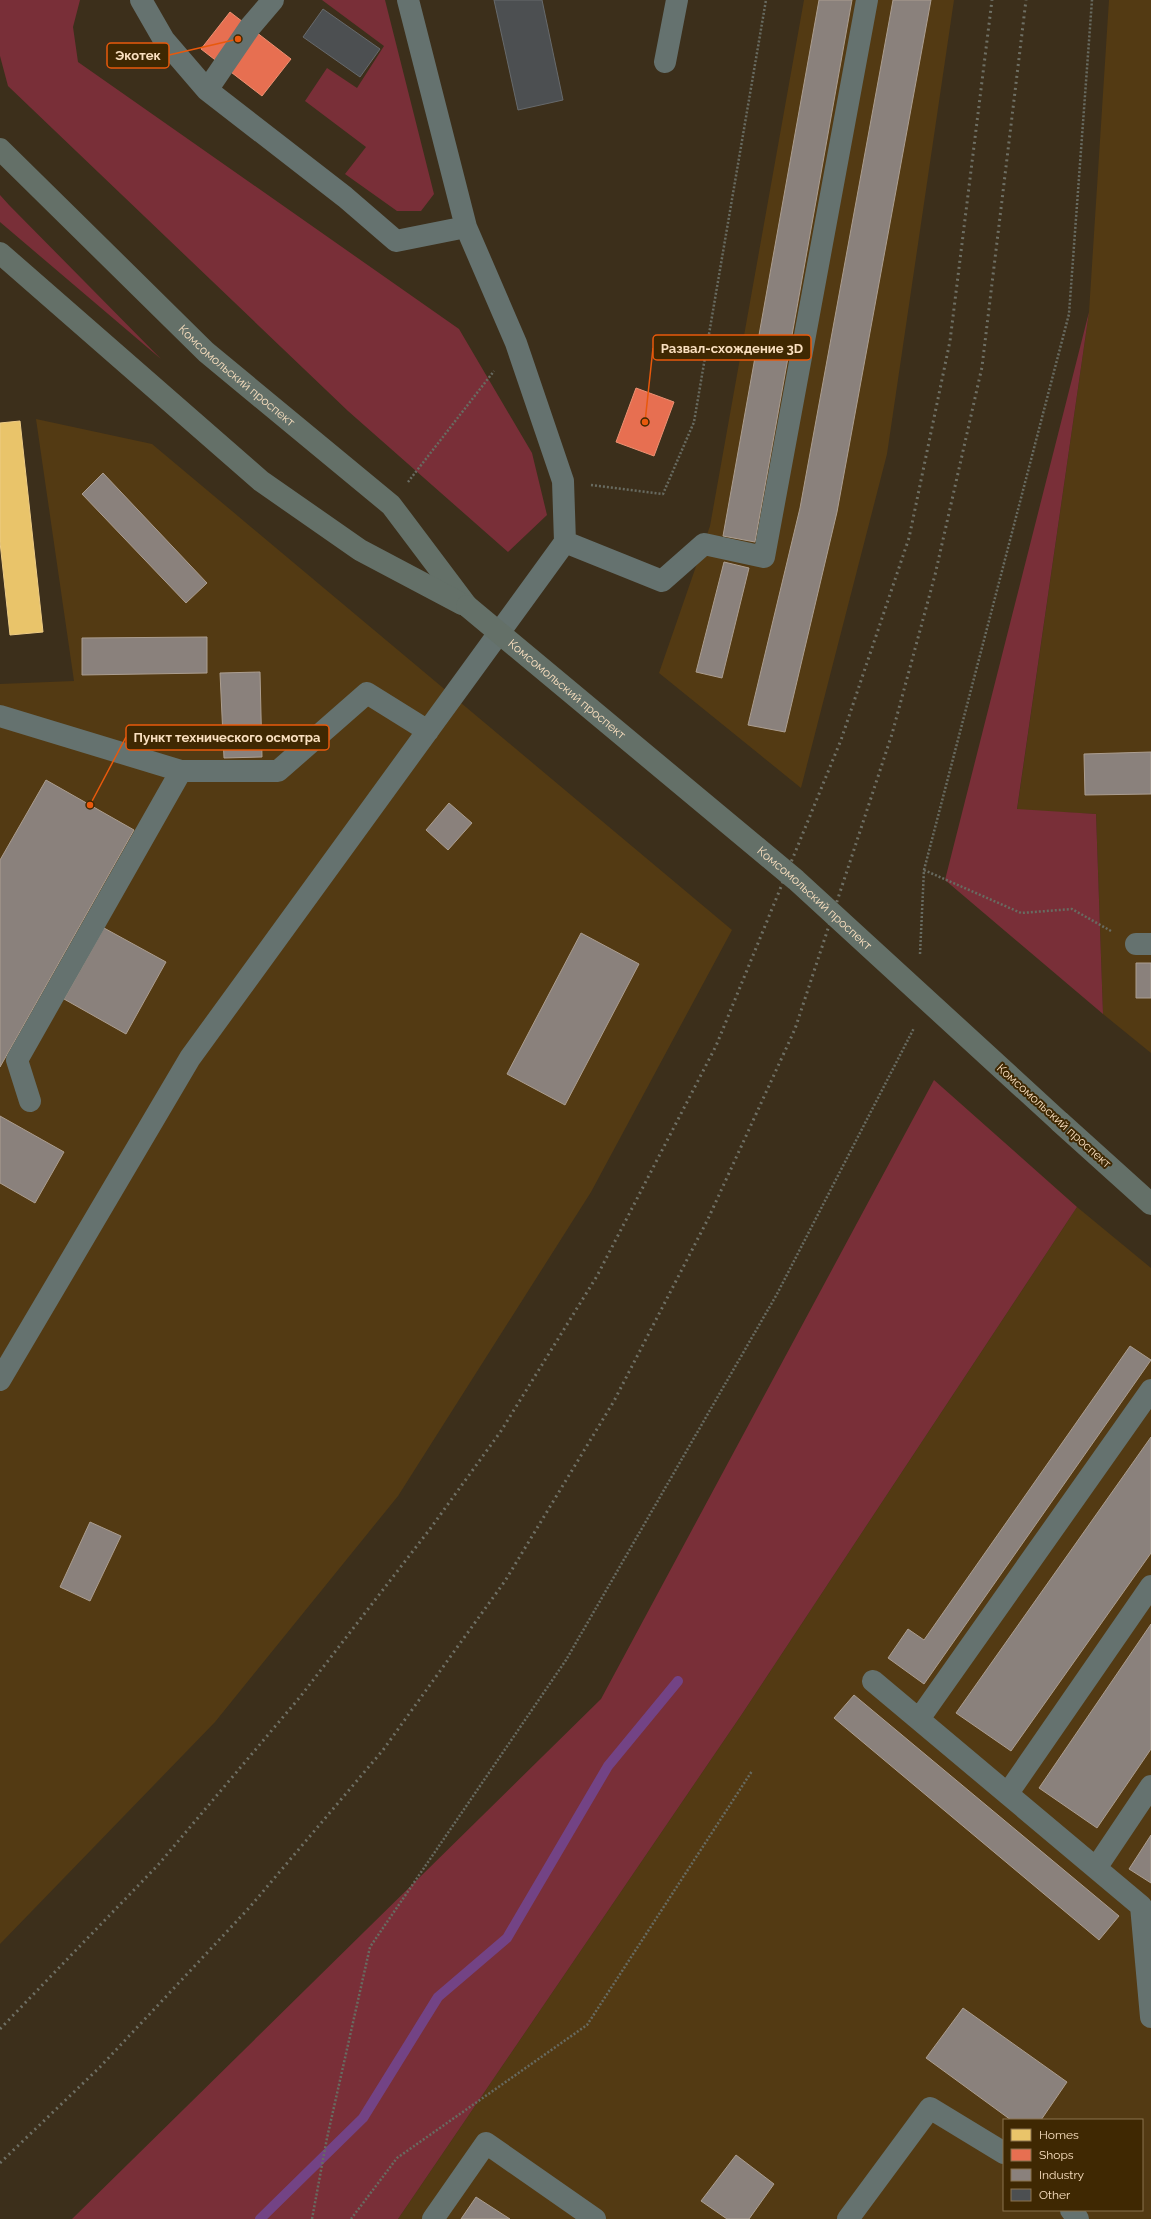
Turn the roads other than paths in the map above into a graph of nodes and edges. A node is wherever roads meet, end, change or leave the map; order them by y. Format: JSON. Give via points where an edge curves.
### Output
{"nodes":[{"id":1,"x":141,"y":0,"type":"edge"},
{"id":2,"x":273,"y":0,"type":"edge"},
{"id":3,"x":408,"y":0,"type":"edge"},
{"id":4,"x":677,"y":0,"type":"edge"},
{"id":5,"x":867,"y":0,"type":"edge"},
{"id":6,"x":665,"y":62,"type":"dead end"},
{"id":7,"x":207,"y":90,"type":"junction"},
{"id":8,"x":0,"y":149,"type":"edge"},
{"id":9,"x":466,"y":227,"type":"junction"},
{"id":10,"x":0,"y":253,"type":"edge"},
{"id":11,"x":564,"y":542,"type":"junction"},
{"id":12,"x":467,"y":606,"type":"junction"},
{"id":13,"x":0,"y":716,"type":"edge"},
{"id":14,"x":428,"y":731,"type":"junction"},
{"id":15,"x":181,"y":771,"type":"junction"},
{"id":16,"x":30,"y":1102,"type":"dead end"},
{"id":17,"x":1151,"y":1204,"type":"edge"},
{"id":18,"x":0,"y":1380,"type":"edge"},
{"id":19,"x":1151,"y":1390,"type":"edge"},
{"id":20,"x":1151,"y":1586,"type":"edge"},
{"id":21,"x":873,"y":1680,"type":"dead end"},
{"id":22,"x":919,"y":1719,"type":"junction"},
{"id":23,"x":1151,"y":1786,"type":"edge"},
{"id":24,"x":1008,"y":1793,"type":"junction"},
{"id":25,"x":1096,"y":1868,"type":"junction"},
{"id":26,"x":1151,"y":2017,"type":"edge"},
{"id":27,"x":1003,"y":2152,"type":"edge"},
{"id":28,"x":1072,"y":2211,"type":"edge"},
{"id":29,"x":433,"y":2219,"type":"edge"},
{"id":30,"x":595,"y":2219,"type":"edge"},
{"id":31,"x":848,"y":2219,"type":"edge"},
{"id":32,"x":1078,"y":2219,"type":"edge"}],
"edges":[{"from":1,"to":7,"type":"lane","via":[[164,40]]},
{"from":2,"to":7,"type":"lane","via":[[250,27]]},
{"from":3,"to":9,"type":"lane"},
{"from":4,"to":6,"type":"lane"},
{"from":5,"to":11,"type":"lane","via":[[764,557],[704,544],[662,581]]},
{"from":7,"to":9,"type":"lane","via":[[345,197],[396,241]]},
{"from":8,"to":12,"type":"main road","name":"Комсомольский проспект","via":[[206,352],[391,505]]},
{"from":9,"to":11,"type":"lane","via":[[516,343],[563,481]]},
{"from":10,"to":12,"type":"main road","name":"Комсомольский проспект","via":[[262,481],[360,550]]},
{"from":11,"to":14,"type":"lane"},
{"from":12,"to":17,"type":"main road","name":"Комсомольский проспект","bridge":true,"via":[[796,880]]},
{"from":13,"to":15,"type":"lane"},
{"from":14,"to":15,"type":"lane","via":[[367,693],[278,771]]},
{"from":14,"to":18,"type":"lane","via":[[190,1058]]},
{"from":15,"to":16,"type":"lane","via":[[17,1060]]},
{"from":19,"to":22,"type":"lane"},
{"from":20,"to":24,"type":"lane"},
{"from":21,"to":22,"type":"lane"},
{"from":22,"to":24,"type":"lane"},
{"from":23,"to":25,"type":"lane"},
{"from":24,"to":25,"type":"lane"},
{"from":25,"to":26,"type":"lane","via":[[1141,1906]]},
{"from":27,"to":31,"type":"lane","via":[[930,2108]]},
{"from":28,"to":32,"type":"lane"},
{"from":29,"to":30,"type":"lane","via":[[486,2143]]}]}
